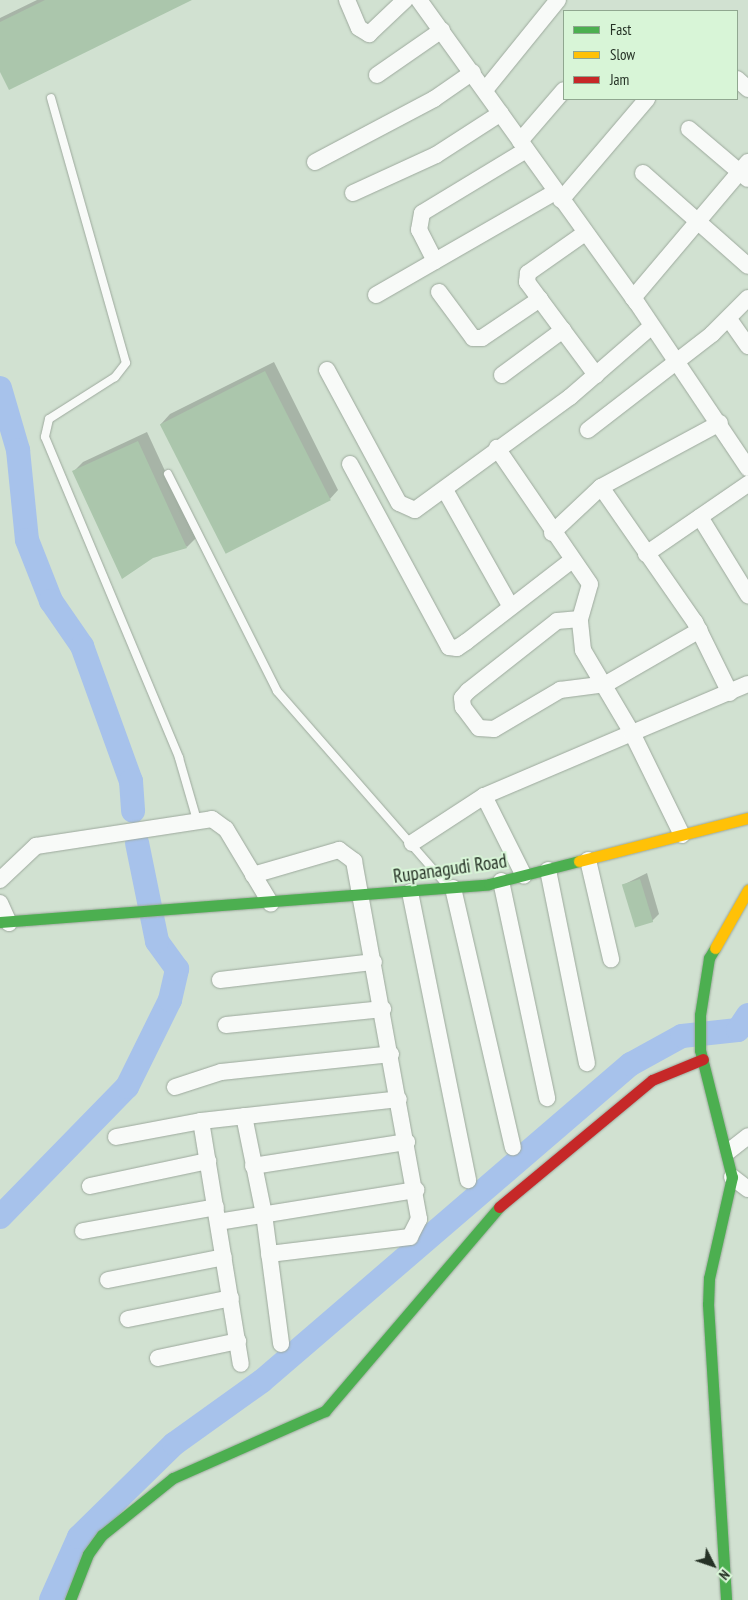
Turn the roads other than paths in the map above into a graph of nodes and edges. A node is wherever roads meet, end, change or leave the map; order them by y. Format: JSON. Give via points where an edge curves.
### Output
{"nodes":[{"id":1,"x":347,"y":0,"type":"edge"},
{"id":2,"x":405,"y":0,"type":"edge"},
{"id":3,"x":419,"y":0,"type":"edge"},
{"id":4,"x":558,"y":0,"type":"edge"},
{"id":5,"x":442,"y":30,"type":"junction"},
{"id":6,"x":473,"y":72,"type":"junction"},
{"id":7,"x":376,"y":75,"type":"dead end"},
{"id":8,"x":738,"y":80,"type":"edge"},
{"id":9,"x":748,"y":89,"type":"edge"},
{"id":10,"x":485,"y":90,"type":"junction"},
{"id":11,"x":563,"y":91,"type":"edge"},
{"id":12,"x":51,"y":98,"type":"dead end"},
{"id":13,"x":646,"y":100,"type":"edge"},
{"id":14,"x":501,"y":113,"type":"junction"},
{"id":15,"x":689,"y":129,"type":"dead end"},
{"id":16,"x":523,"y":146,"type":"junction"},
{"id":17,"x":315,"y":162,"type":"dead end"},
{"id":18,"x":745,"y":171,"type":"edge"},
{"id":19,"x":643,"y":173,"type":"dead end"},
{"id":20,"x":353,"y":193,"type":"dead end"},
{"id":21,"x":558,"y":196,"type":"junction"},
{"id":22,"x":698,"y":221,"type":"junction"},
{"id":23,"x":585,"y":233,"type":"junction"},
{"id":24,"x":435,"y":261,"type":"junction"},
{"id":25,"x":748,"y":266,"type":"edge"},
{"id":26,"x":439,"y":292,"type":"dead end"},
{"id":27,"x":376,"y":295,"type":"dead end"},
{"id":28,"x":633,"y":298,"type":"junction"},
{"id":29,"x":748,"y":298,"type":"edge"},
{"id":30,"x":540,"y":299,"type":"junction"},
{"id":31,"x":729,"y":319,"type":"junction"},
{"id":32,"x":652,"y":326,"type":"junction"},
{"id":33,"x":563,"y":330,"type":"junction"},
{"id":34,"x":748,"y":346,"type":"edge"},
{"id":35,"x":678,"y":362,"type":"junction"},
{"id":36,"x":327,"y":370,"type":"dead end"},
{"id":37,"x":502,"y":375,"type":"dead end"},
{"id":38,"x":596,"y":375,"type":"junction"},
{"id":39,"x":720,"y":423,"type":"junction"},
{"id":40,"x":588,"y":430,"type":"dead end"},
{"id":41,"x":497,"y":448,"type":"junction"},
{"id":42,"x":350,"y":464,"type":"dead end"},
{"id":43,"x":748,"y":468,"type":"edge"},
{"id":44,"x":168,"y":474,"type":"dead end"},
{"id":45,"x":748,"y":484,"type":"edge"},
{"id":46,"x":601,"y":487,"type":"junction"},
{"id":47,"x":445,"y":490,"type":"junction"},
{"id":48,"x":700,"y":516,"type":"junction"},
{"id":49,"x":552,"y":534,"type":"junction"},
{"id":50,"x":646,"y":554,"type":"junction"},
{"id":51,"x":572,"y":560,"type":"junction"},
{"id":52,"x":748,"y":596,"type":"edge"},
{"id":53,"x":511,"y":608,"type":"junction"},
{"id":54,"x":580,"y":619,"type":"junction"},
{"id":55,"x":700,"y":630,"type":"junction"},
{"id":56,"x":606,"y":684,"type":"junction"},
{"id":57,"x":748,"y":684,"type":"edge"},
{"id":58,"x":730,"y":693,"type":"junction"},
{"id":59,"x":632,"y":733,"type":"junction"},
{"id":60,"x":484,"y":796,"type":"junction"},
{"id":61,"x":748,"y":818,"type":"edge"},
{"id":62,"x":197,"y":820,"type":"junction"},
{"id":63,"x":682,"y":836,"type":"junction"},
{"id":64,"x":412,"y":843,"type":"junction"},
{"id":65,"x":588,"y":860,"type":"junction"},
{"id":66,"x":548,"y":870,"type":"junction"},
{"id":67,"x":253,"y":875,"type":"junction"},
{"id":68,"x":524,"y":876,"type":"junction"},
{"id":69,"x":0,"y":880,"type":"edge"},
{"id":70,"x":501,"y":882,"type":"junction"},
{"id":71,"x":450,"y":888,"type":"junction"},
{"id":72,"x":748,"y":890,"type":"edge"},
{"id":73,"x":410,"y":892,"type":"junction"},
{"id":74,"x":362,"y":897,"type":"junction"},
{"id":75,"x":0,"y":903,"type":"edge"},
{"id":76,"x":270,"y":904,"type":"junction"},
{"id":77,"x":4,"y":922,"type":"edge"},
{"id":78,"x":611,"y":958,"type":"dead end"},
{"id":79,"x":374,"y":962,"type":"junction"},
{"id":80,"x":220,"y":980,"type":"dead end"},
{"id":81,"x":383,"y":1009,"type":"junction"},
{"id":82,"x":226,"y":1024,"type":"dead end"},
{"id":83,"x":391,"y":1054,"type":"junction"},
{"id":84,"x":701,"y":1054,"type":"junction"},
{"id":85,"x":587,"y":1063,"type":"dead end"},
{"id":86,"x":175,"y":1087,"type":"dead end"},
{"id":87,"x":547,"y":1098,"type":"dead end"},
{"id":88,"x":399,"y":1099,"type":"junction"},
{"id":89,"x":244,"y":1116,"type":"junction"},
{"id":90,"x":201,"y":1121,"type":"junction"},
{"id":91,"x":748,"y":1136,"type":"edge"},
{"id":92,"x":116,"y":1137,"type":"dead end"},
{"id":93,"x":408,"y":1142,"type":"junction"},
{"id":94,"x":513,"y":1148,"type":"dead end"},
{"id":95,"x":729,"y":1151,"type":"junction"},
{"id":96,"x":208,"y":1162,"type":"junction"},
{"id":97,"x":252,"y":1166,"type":"junction"},
{"id":98,"x":732,"y":1177,"type":"junction"},
{"id":99,"x":468,"y":1180,"type":"dead end"},
{"id":100,"x":90,"y":1186,"type":"dead end"},
{"id":101,"x":748,"y":1189,"type":"edge"},
{"id":102,"x":416,"y":1190,"type":"junction"},
{"id":103,"x":217,"y":1214,"type":"junction"},
{"id":104,"x":264,"y":1214,"type":"junction"},
{"id":105,"x":83,"y":1230,"type":"dead end"},
{"id":106,"x":270,"y":1254,"type":"junction"},
{"id":107,"x":224,"y":1257,"type":"junction"},
{"id":108,"x":108,"y":1280,"type":"dead end"},
{"id":109,"x":231,"y":1298,"type":"junction"},
{"id":110,"x":128,"y":1319,"type":"dead end"},
{"id":111,"x":238,"y":1341,"type":"junction"},
{"id":112,"x":281,"y":1344,"type":"dead end"},
{"id":113,"x":158,"y":1358,"type":"dead end"},
{"id":114,"x":242,"y":1364,"type":"dead end"},
{"id":115,"x":70,"y":1600,"type":"edge"},
{"id":116,"x":726,"y":1600,"type":"edge"}],
"edges":[{"from":1,"to":2,"type":"street","via":[[359,28],[369,34]]},
{"from":3,"to":5,"type":"street"},
{"from":4,"to":10,"type":"street"},
{"from":5,"to":6,"type":"street"},
{"from":5,"to":7,"type":"street"},
{"from":6,"to":10,"type":"street"},
{"from":6,"to":17,"type":"street","via":[[434,99]]},
{"from":8,"to":9,"type":"street"},
{"from":10,"to":14,"type":"street"},
{"from":11,"to":16,"type":"street"},
{"from":12,"to":62,"type":"lane","via":[[126,363],[115,377],[50,419],[45,437],[179,758]]},
{"from":13,"to":21,"type":"street"},
{"from":14,"to":16,"type":"street"},
{"from":14,"to":20,"type":"street","via":[[436,155]]},
{"from":15,"to":18,"type":"street"},
{"from":16,"to":21,"type":"street"},
{"from":16,"to":24,"type":"street","via":[[422,213],[419,230]]},
{"from":18,"to":22,"type":"street"},
{"from":19,"to":22,"type":"street"},
{"from":21,"to":23,"type":"street"},
{"from":21,"to":24,"type":"street"},
{"from":22,"to":25,"type":"street"},
{"from":22,"to":28,"type":"street"},
{"from":23,"to":28,"type":"street"},
{"from":23,"to":30,"type":"street","via":[[528,273],[527,282]]},
{"from":24,"to":27,"type":"street"},
{"from":26,"to":30,"type":"street","via":[[473,338],[482,338]]},
{"from":28,"to":32,"type":"street"},
{"from":29,"to":31,"type":"street"},
{"from":30,"to":33,"type":"street"},
{"from":31,"to":34,"type":"street"},
{"from":31,"to":35,"type":"street"},
{"from":32,"to":35,"type":"street"},
{"from":32,"to":38,"type":"street"},
{"from":33,"to":37,"type":"street"},
{"from":33,"to":38,"type":"street"},
{"from":35,"to":39,"type":"street"},
{"from":35,"to":40,"type":"street"},
{"from":36,"to":47,"type":"street","via":[[399,503],[415,510]]},
{"from":38,"to":41,"type":"street"},
{"from":39,"to":43,"type":"street"},
{"from":39,"to":46,"type":"street"},
{"from":41,"to":47,"type":"street"},
{"from":41,"to":49,"type":"street"},
{"from":42,"to":53,"type":"street","via":[[449,647],[457,648]]},
{"from":44,"to":64,"type":"lane","via":[[277,691]]},
{"from":45,"to":48,"type":"street"},
{"from":46,"to":49,"type":"street"},
{"from":46,"to":50,"type":"street"},
{"from":47,"to":53,"type":"street"},
{"from":48,"to":50,"type":"street"},
{"from":48,"to":52,"type":"street"},
{"from":49,"to":51,"type":"street"},
{"from":50,"to":55,"type":"street"},
{"from":51,"to":53,"type":"street"},
{"from":51,"to":54,"type":"street","via":[[590,584]]},
{"from":54,"to":56,"type":"street","via":[[582,650]]},
{"from":54,"to":56,"type":"street","via":[[557,621],[468,691],[462,698],[463,707],[486,730],[560,690]]},
{"from":55,"to":56,"type":"street"},
{"from":55,"to":58,"type":"street"},
{"from":56,"to":59,"type":"street"},
{"from":57,"to":58,"type":"street"},
{"from":58,"to":59,"type":"street"},
{"from":59,"to":60,"type":"street"},
{"from":59,"to":63,"type":"street"},
{"from":60,"to":64,"type":"street"},
{"from":60,"to":68,"type":"street"},
{"from":61,"to":63,"type":"street","name":"Rupanagudi Road"},
{"from":62,"to":67,"type":"street","via":[[221,823]]},
{"from":62,"to":69,"type":"street","via":[[36,846]]},
{"from":63,"to":65,"type":"street","name":"Rupanagudi Road"},
{"from":64,"to":71,"type":"lane"},
{"from":65,"to":66,"type":"street","name":"Rupanagudi Road"},
{"from":65,"to":78,"type":"street"},
{"from":66,"to":68,"type":"street","name":"Rupanagudi Road"},
{"from":66,"to":85,"type":"street"},
{"from":67,"to":74,"type":"street","via":[[339,850],[354,861]]},
{"from":67,"to":76,"type":"street"},
{"from":68,"to":70,"type":"street","name":"Rupanagudi Road"},
{"from":70,"to":71,"type":"street","name":"Rupanagudi Road"},
{"from":70,"to":87,"type":"street"},
{"from":71,"to":73,"type":"street","name":"Rupanagudi Road"},
{"from":71,"to":94,"type":"street"},
{"from":72,"to":84,"type":"street","via":[[709,958],[700,1015]]},
{"from":73,"to":74,"type":"street","name":"Rupanagudi Road"},
{"from":73,"to":99,"type":"street"},
{"from":74,"to":76,"type":"street","name":"Rupanagudi Road"},
{"from":74,"to":79,"type":"street"},
{"from":75,"to":77,"type":"street"},
{"from":76,"to":77,"type":"street","name":"Rupanagudi Road"},
{"from":79,"to":80,"type":"street"},
{"from":79,"to":81,"type":"street"},
{"from":81,"to":82,"type":"street"},
{"from":81,"to":83,"type":"street"},
{"from":83,"to":86,"type":"street","via":[[221,1072]]},
{"from":83,"to":88,"type":"street"},
{"from":84,"to":95,"type":"street"},
{"from":84,"to":115,"type":"street","via":[[652,1080],[508,1195],[325,1411],[173,1478],[102,1535],[88,1554]]},
{"from":88,"to":89,"type":"street"},
{"from":88,"to":93,"type":"street"},
{"from":89,"to":90,"type":"street"},
{"from":89,"to":97,"type":"street"},
{"from":90,"to":92,"type":"street"},
{"from":90,"to":96,"type":"street"},
{"from":91,"to":95,"type":"street"},
{"from":93,"to":97,"type":"street"},
{"from":93,"to":102,"type":"street"},
{"from":95,"to":98,"type":"street"},
{"from":96,"to":100,"type":"street"},
{"from":96,"to":103,"type":"street"},
{"from":97,"to":104,"type":"street"},
{"from":98,"to":101,"type":"street"},
{"from":98,"to":116,"type":"street","via":[[709,1278],[708,1304],[722,1483]]},
{"from":102,"to":104,"type":"street"},
{"from":102,"to":106,"type":"street","via":[[419,1219],[410,1237]]},
{"from":103,"to":104,"type":"street"},
{"from":103,"to":105,"type":"street"},
{"from":103,"to":107,"type":"street"},
{"from":104,"to":106,"type":"street"},
{"from":106,"to":112,"type":"street"},
{"from":107,"to":108,"type":"street"},
{"from":107,"to":109,"type":"street"},
{"from":109,"to":110,"type":"street"},
{"from":109,"to":111,"type":"street"},
{"from":111,"to":113,"type":"street"},
{"from":111,"to":114,"type":"street"}]}
